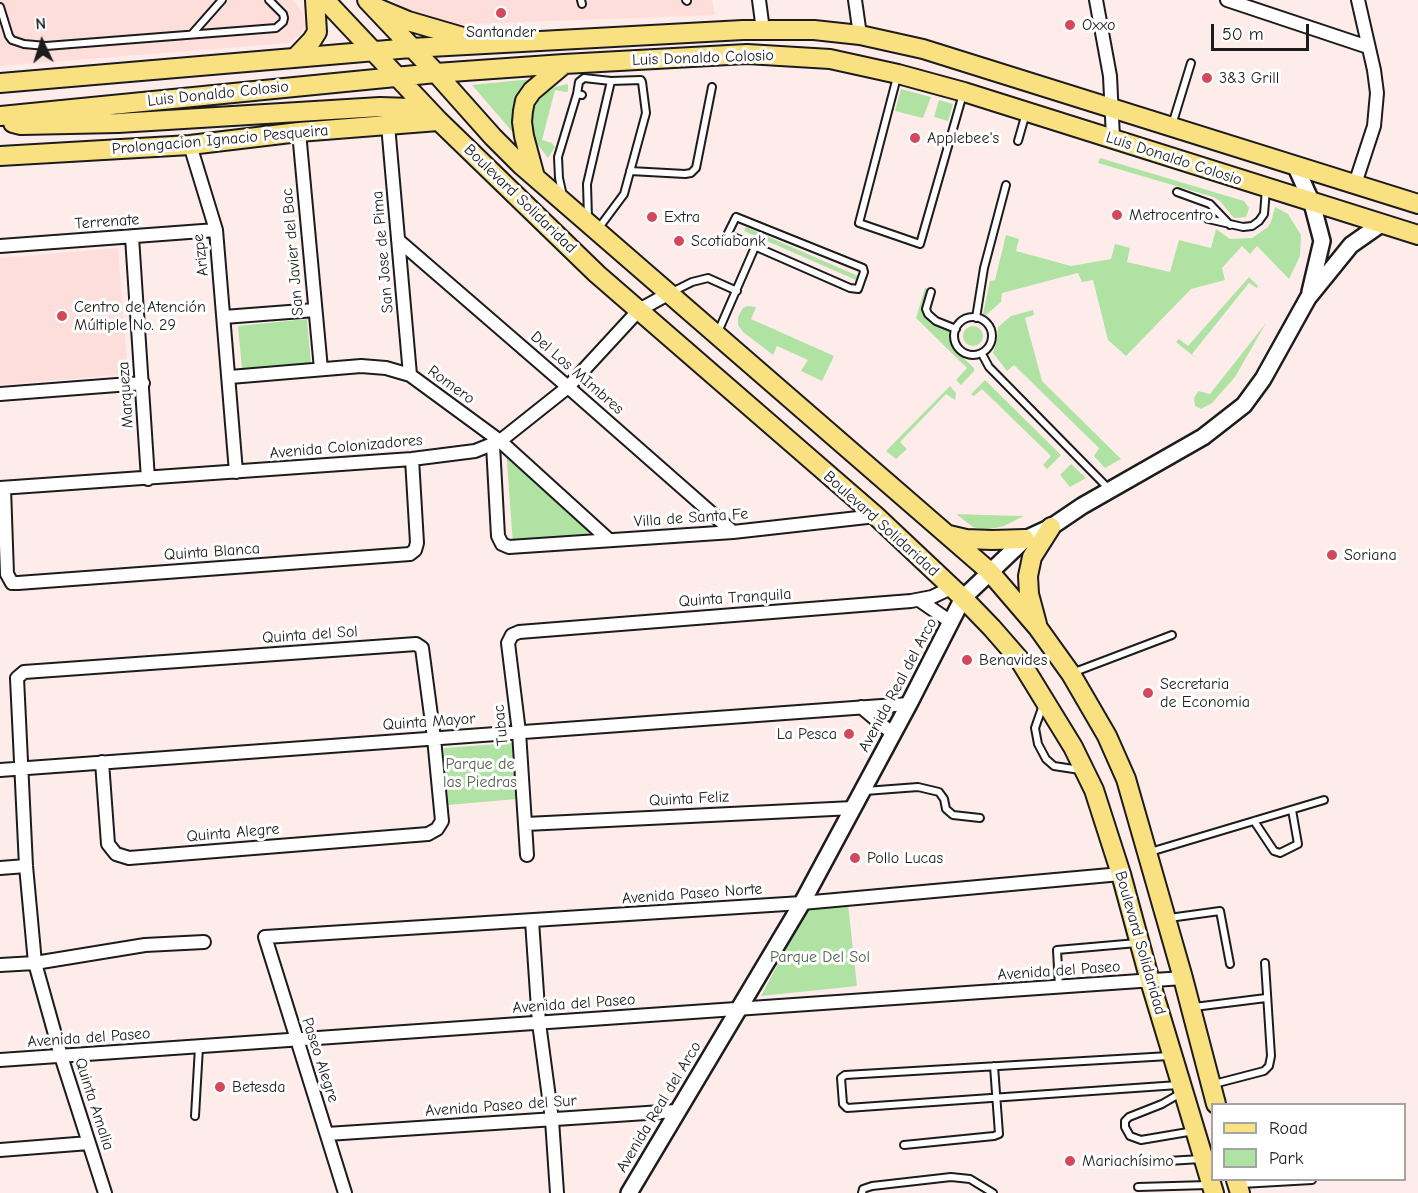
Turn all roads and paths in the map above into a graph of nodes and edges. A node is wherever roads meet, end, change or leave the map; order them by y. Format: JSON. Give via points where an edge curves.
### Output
{"nodes":[{"id":1,"x":222,"y":0,"type":"edge"},
{"id":2,"x":269,"y":0,"type":"edge"},
{"id":3,"x":315,"y":0,"type":"edge"},
{"id":4,"x":325,"y":0,"type":"edge"},
{"id":5,"x":759,"y":0,"type":"edge"},
{"id":6,"x":855,"y":0,"type":"edge"},
{"id":7,"x":1096,"y":0,"type":"edge"},
{"id":8,"x":1227,"y":0,"type":"edge"},
{"id":9,"x":1358,"y":0,"type":"edge"},
{"id":10,"x":369,"y":3,"type":"edge"},
{"id":11,"x":0,"y":7,"type":"edge"},
{"id":12,"x":763,"y":30,"type":"junction"},
{"id":13,"x":191,"y":34,"type":"junction"},
{"id":14,"x":860,"y":35,"type":"junction"},
{"id":15,"x":492,"y":45,"type":"junction"},
{"id":16,"x":1368,"y":47,"type":"junction"},
{"id":17,"x":411,"y":48,"type":"junction"},
{"id":18,"x":374,"y":51,"type":"junction"},
{"id":19,"x":295,"y":58,"type":"junction"},
{"id":20,"x":1191,"y":63,"type":"dead end"},
{"id":21,"x":564,"y":64,"type":"junction"},
{"id":22,"x":436,"y":73,"type":"junction"},
{"id":23,"x":898,"y":74,"type":"junction"},
{"id":24,"x":398,"y":77,"type":"junction"},
{"id":25,"x":611,"y":81,"type":"junction"},
{"id":26,"x":0,"y":83,"type":"edge"},
{"id":27,"x":712,"y":87,"type":"dead end"},
{"id":28,"x":964,"y":92,"type":"junction"},
{"id":29,"x":1110,"y":108,"type":"junction"},
{"id":30,"x":1026,"y":112,"type":"junction"},
{"id":31,"x":0,"y":118,"type":"edge"},
{"id":32,"x":439,"y":121,"type":"junction"},
{"id":33,"x":388,"y":125,"type":"junction"},
{"id":34,"x":1172,"y":127,"type":"junction"},
{"id":35,"x":299,"y":132,"type":"junction"},
{"id":36,"x":1113,"y":138,"type":"junction"},
{"id":37,"x":1018,"y":141,"type":"dead end"},
{"id":38,"x":190,"y":145,"type":"junction"},
{"id":39,"x":0,"y":156,"type":"edge"},
{"id":40,"x":1295,"y":165,"type":"junction"},
{"id":41,"x":630,"y":171,"type":"junction"},
{"id":42,"x":535,"y":177,"type":"junction"},
{"id":43,"x":1006,"y":184,"type":"dead end"},
{"id":44,"x":1354,"y":184,"type":"junction"},
{"id":45,"x":1266,"y":188,"type":"junction"},
{"id":46,"x":1177,"y":192,"type":"dead end"},
{"id":47,"x":1311,"y":203,"type":"junction"},
{"id":48,"x":1418,"y":204,"type":"edge"},
{"id":49,"x":566,"y":205,"type":"junction"},
{"id":50,"x":1208,"y":219,"type":"dead end"},
{"id":51,"x":1381,"y":224,"type":"junction"},
{"id":52,"x":1230,"y":225,"type":"junction"},
{"id":53,"x":593,"y":229,"type":"junction"},
{"id":54,"x":216,"y":230,"type":"junction"},
{"id":55,"x":1418,"y":235,"type":"edge"},
{"id":56,"x":132,"y":237,"type":"junction"},
{"id":57,"x":398,"y":240,"type":"junction"},
{"id":58,"x":0,"y":246,"type":"edge"},
{"id":59,"x":755,"y":247,"type":"junction"},
{"id":60,"x":737,"y":291,"type":"junction"},
{"id":61,"x":931,"y":292,"type":"dead end"},
{"id":62,"x":668,"y":294,"type":"junction"},
{"id":63,"x":1308,"y":298,"type":"junction"},
{"id":64,"x":315,"y":310,"type":"junction"},
{"id":65,"x":639,"y":310,"type":"junction"},
{"id":66,"x":224,"y":317,"type":"junction"},
{"id":67,"x":976,"y":318,"type":"junction"},
{"id":68,"x":956,"y":329,"type":"junction"},
{"id":69,"x":717,"y":335,"type":"junction"},
{"id":70,"x":982,"y":354,"type":"junction"},
{"id":71,"x":321,"y":369,"type":"junction"},
{"id":72,"x":410,"y":375,"type":"junction"},
{"id":73,"x":230,"y":377,"type":"junction"},
{"id":74,"x":142,"y":383,"type":"junction"},
{"id":75,"x":568,"y":387,"type":"junction"},
{"id":76,"x":0,"y":394,"type":"edge"},
{"id":77,"x":496,"y":443,"type":"junction"},
{"id":78,"x":412,"y":459,"type":"junction"},
{"id":79,"x":236,"y":472,"type":"junction"},
{"id":80,"x":148,"y":479,"type":"junction"},
{"id":81,"x":2,"y":488,"type":"edge"},
{"id":82,"x":1110,"y":490,"type":"junction"},
{"id":83,"x":876,"y":516,"type":"junction"},
{"id":84,"x":1051,"y":527,"type":"junction"},
{"id":85,"x":733,"y":532,"type":"junction"},
{"id":86,"x":947,"y":534,"type":"junction"},
{"id":87,"x":1025,"y":539,"type":"junction"},
{"id":88,"x":609,"y":540,"type":"junction"},
{"id":89,"x":989,"y":571,"type":"junction"},
{"id":90,"x":957,"y":593,"type":"junction"},
{"id":91,"x":919,"y":600,"type":"junction"},
{"id":92,"x":951,"y":622,"type":"junction"},
{"id":93,"x":1038,"y":628,"type":"junction"},
{"id":94,"x":519,"y":632,"type":"joint"},
{"id":95,"x":1172,"y":635,"type":"dead end"},
{"id":96,"x":24,"y":672,"type":"joint"},
{"id":97,"x":1071,"y":674,"type":"junction"},
{"id":98,"x":1044,"y":699,"type":"junction"},
{"id":99,"x":909,"y":704,"type":"junction"},
{"id":100,"x":861,"y":707,"type":"junction"},
{"id":101,"x":519,"y":732,"type":"junction"},
{"id":102,"x":892,"y":734,"type":"junction"},
{"id":103,"x":434,"y":738,"type":"junction"},
{"id":104,"x":102,"y":762,"type":"junction"},
{"id":105,"x":22,"y":768,"type":"junction"},
{"id":106,"x":0,"y":770,"type":"edge"},
{"id":107,"x":1084,"y":770,"type":"junction"},
{"id":108,"x":862,"y":791,"type":"junction"},
{"id":109,"x":1324,"y":801,"type":"dead end"},
{"id":110,"x":853,"y":808,"type":"junction"},
{"id":111,"x":1292,"y":810,"type":"junction"},
{"id":112,"x":980,"y":818,"type":"dead end"},
{"id":113,"x":442,"y":821,"type":"joint"},
{"id":114,"x":1254,"y":821,"type":"junction"},
{"id":115,"x":526,"y":824,"type":"junction"},
{"id":116,"x":1147,"y":853,"type":"junction"},
{"id":117,"x":527,"y":855,"type":"dead end"},
{"id":118,"x":27,"y":866,"type":"junction"},
{"id":119,"x":0,"y":868,"type":"edge"},
{"id":120,"x":1121,"y":874,"type":"junction"},
{"id":121,"x":802,"y":903,"type":"junction"},
{"id":122,"x":1166,"y":918,"type":"junction"},
{"id":123,"x":532,"y":921,"type":"junction"},
{"id":124,"x":265,"y":937,"type":"joint"},
{"id":125,"x":204,"y":942,"type":"dead end"},
{"id":126,"x":1140,"y":942,"type":"junction"},
{"id":127,"x":35,"y":963,"type":"junction"},
{"id":128,"x":1265,"y":963,"type":"dead end"},
{"id":129,"x":1230,"y":964,"type":"dead end"},
{"id":130,"x":0,"y":965,"type":"edge"},
{"id":131,"x":1183,"y":978,"type":"junction"},
{"id":132,"x":1150,"y":981,"type":"junction"},
{"id":133,"x":1059,"y":987,"type":"junction"},
{"id":134,"x":1266,"y":999,"type":"junction"},
{"id":135,"x":1191,"y":1007,"type":"junction"},
{"id":136,"x":737,"y":1010,"type":"junction"},
{"id":137,"x":539,"y":1023,"type":"junction"},
{"id":138,"x":296,"y":1040,"type":"junction"},
{"id":139,"x":199,"y":1047,"type":"junction"},
{"id":140,"x":62,"y":1056,"type":"junction"},
{"id":141,"x":1173,"y":1056,"type":"junction"},
{"id":142,"x":0,"y":1060,"type":"edge"},
{"id":143,"x":994,"y":1066,"type":"junction"},
{"id":144,"x":1211,"y":1085,"type":"junction"},
{"id":145,"x":1183,"y":1088,"type":"junction"},
{"id":146,"x":998,"y":1097,"type":"junction"},
{"id":147,"x":1216,"y":1103,"type":"edge"},
{"id":148,"x":677,"y":1111,"type":"junction"},
{"id":149,"x":195,"y":1116,"type":"dead end"},
{"id":150,"x":552,"y":1120,"type":"junction"},
{"id":151,"x":1196,"y":1131,"type":"junction"},
{"id":152,"x":327,"y":1134,"type":"junction"},
{"id":153,"x":89,"y":1143,"type":"junction"},
{"id":154,"x":904,"y":1145,"type":"dead end"},
{"id":155,"x":0,"y":1150,"type":"edge"},
{"id":156,"x":1204,"y":1159,"type":"junction"},
{"id":157,"x":1134,"y":1163,"type":"dead end"},
{"id":158,"x":1291,"y":1181,"type":"edge"},
{"id":159,"x":1238,"y":1186,"type":"edge"},
{"id":160,"x":1138,"y":1187,"type":"dead end"},
{"id":161,"x":1213,"y":1189,"type":"edge"},
{"id":162,"x":105,"y":1193,"type":"edge"},
{"id":163,"x":345,"y":1193,"type":"edge"},
{"id":164,"x":557,"y":1193,"type":"edge"},
{"id":165,"x":629,"y":1193,"type":"edge"},
{"id":166,"x":861,"y":1193,"type":"edge"},
{"id":167,"x":993,"y":1193,"type":"edge"}],
"edges":[{"from":1,"to":13,"type":"lane"},
{"from":2,"to":13,"type":"lane","via":[[284,18],[276,28]]},
{"from":3,"to":19,"type":"main road","via":[[316,32]]},
{"from":4,"to":18,"type":"main road","name":"Boulevard Solidaridad"},
{"from":5,"to":12,"type":"street"},
{"from":6,"to":14,"type":"street"},
{"from":7,"to":29,"type":"street","via":[[1110,76]]},
{"from":8,"to":16,"type":"street"},
{"from":9,"to":16,"type":"street"},
{"from":10,"to":15,"type":"main road","via":[[440,31]]},
{"from":10,"to":17,"type":"main road","name":"Boulevard Solidaridad"},
{"from":11,"to":13,"type":"lane","via":[[9,36],[34,46]]},
{"from":12,"to":14,"type":"main road","name":"Luis Donaldo Colosio"},
{"from":12,"to":15,"type":"main road","name":"Luis Donaldo Colosio"},
{"from":14,"to":29,"type":"main road","name":"Luis Donaldo Colosio","via":[[923,49]]},
{"from":15,"to":17,"type":"main road","name":"Luis Donaldo Colosio"},
{"from":16,"to":44,"type":"street","via":[[1377,93],[1374,126]]},
{"from":17,"to":18,"type":"main road","name":"Luis Donaldo Colosio"},
{"from":17,"to":22,"type":"main road","name":"Boulevard Solidaridad"},
{"from":18,"to":19,"type":"main road","name":"Luis Donaldo Colosio"},
{"from":18,"to":24,"type":"main road","name":"Boulevard Solidaridad"},
{"from":19,"to":26,"type":"main road","name":"Luis Donaldo Colosio"},
{"from":20,"to":34,"type":"lane"},
{"from":21,"to":22,"type":"main road","name":"Luis Donaldo Colosio"},
{"from":21,"to":23,"type":"main road","name":"Luis Donaldo Colosio","via":[[747,54],[830,59]]},
{"from":21,"to":42,"type":"main road","via":[[532,91],[522,111]]},
{"from":22,"to":24,"type":"main road","name":"Luis Donaldo Colosio"},
{"from":22,"to":42,"type":"main road","name":"Boulevard Solidaridad","via":[[492,137]]},
{"from":23,"to":28,"type":"main road","name":"Luis Donaldo Colosio"},
{"from":23,"to":28,"type":"lane","via":[[859,223],[920,244]]},
{"from":24,"to":31,"type":"main road","name":"Luis Donaldo Colosio"},
{"from":24,"to":32,"type":"main road","name":"Boulevard Solidaridad"},
{"from":25,"to":41,"type":"lane","via":[[642,82],[646,113]]},
{"from":25,"to":49,"type":"lane","via":[[582,79],[572,122],[558,157]]},
{"from":25,"to":53,"type":"lane","via":[[593,147],[586,193]]},
{"from":27,"to":41,"type":"lane","via":[[696,168],[685,174]]},
{"from":28,"to":30,"type":"main road","name":"Luis Donaldo Colosio"},
{"from":29,"to":34,"type":"main road","name":"Luis Donaldo Colosio"},
{"from":29,"to":36,"type":"street"},
{"from":30,"to":36,"type":"main road","name":"Luis Donaldo Colosio"},
{"from":30,"to":37,"type":"lane"},
{"from":31,"to":32,"type":"main road","via":[[21,125],[118,123],[396,107],[412,108]]},
{"from":32,"to":33,"type":"main road","name":"Prolongacion Ignacio Pesqueira"},
{"from":32,"to":65,"type":"main road","name":"Boulevard Solidaridad"},
{"from":33,"to":35,"type":"main road","name":"Prolongacion Ignacio Pesqueira"},
{"from":33,"to":57,"type":"street","name":"San Jose de Pima"},
{"from":34,"to":40,"type":"main road","name":"Luis Donaldo Colosio"},
{"from":35,"to":38,"type":"main road","name":"Prolongacion Ignacio Pesqueira"},
{"from":35,"to":64,"type":"street","name":"San Javier del Bac"},
{"from":36,"to":45,"type":"main road","name":"Luis Donaldo Colosio"},
{"from":38,"to":39,"type":"main road","name":"Prolongacion Ignacio Pesqueira"},
{"from":38,"to":54,"type":"street","name":"Arizpe"},
{"from":40,"to":44,"type":"main road","name":"Luis Donaldo Colosio"},
{"from":40,"to":47,"type":"street","name":"Avenida Real del Arco"},
{"from":41,"to":53,"type":"lane","via":[[624,194]]},
{"from":42,"to":49,"type":"main road","name":"Boulevard Solidaridad"},
{"from":43,"to":67,"type":"lane","via":[[984,268]]},
{"from":44,"to":48,"type":"main road","name":"Luis Donaldo Colosio"},
{"from":45,"to":47,"type":"main road","name":"Luis Donaldo Colosio"},
{"from":45,"to":52,"type":"lane","via":[[1264,214],[1259,221],[1252,226]]},
{"from":46,"to":52,"type":"lane","via":[[1210,204]]},
{"from":47,"to":51,"type":"main road","name":"Luis Donaldo Colosio"},
{"from":47,"to":63,"type":"street","name":"Avenida Real del Arco","via":[[1322,241]]},
{"from":49,"to":53,"type":"main road","name":"Boulevard Solidaridad"},
{"from":50,"to":52,"type":"lane"},
{"from":51,"to":55,"type":"main road","name":"Luis Donaldo Colosio"},
{"from":51,"to":63,"type":"street","name":"Avenida Real del Arco","via":[[1351,245]]},
{"from":53,"to":62,"type":"main road","name":"Boulevard Solidaridad"},
{"from":54,"to":56,"type":"street","name":"Terrenate"},
{"from":54,"to":66,"type":"street","name":"Arizpe"},
{"from":56,"to":58,"type":"street","name":"Terrenate"},
{"from":56,"to":74,"type":"street","name":"Marqueza"},
{"from":57,"to":72,"type":"street","name":"San Jose de Pima"},
{"from":57,"to":75,"type":"street","name":"Del Los MImbres"},
{"from":59,"to":59,"type":"lane","via":[[855,289],[864,272],[863,268],[736,217],[729,235]]},
{"from":59,"to":60,"type":"lane"},
{"from":60,"to":62,"type":"lane","via":[[708,278]]},
{"from":60,"to":69,"type":"lane"},
{"from":61,"to":68,"type":"lane","via":[[928,314]]},
{"from":62,"to":65,"type":"street","name":"Avenida Colonizadores"},
{"from":62,"to":69,"type":"main road","name":"Boulevard Solidaridad"},
{"from":63,"to":82,"type":"street","name":"Avenida Real del Arco","via":[[1244,405],[1203,437]]},
{"from":64,"to":66,"type":"street"},
{"from":64,"to":71,"type":"street","name":"San Javier del Bac"},
{"from":65,"to":75,"type":"street","name":"Avenida Colonizadores"},
{"from":65,"to":83,"type":"main road","name":"Boulevard Solidaridad"},
{"from":66,"to":73,"type":"street","name":"Arizpe"},
{"from":67,"to":68,"type":"lane","via":[[965,319]]},
{"from":67,"to":70,"type":"lane","via":[[985,321],[992,332],[991,345]]},
{"from":68,"to":70,"type":"lane","via":[[954,339],[960,350]]},
{"from":69,"to":86,"type":"main road","name":"Boulevard Solidaridad"},
{"from":70,"to":82,"type":"lane","via":[[989,367]]},
{"from":71,"to":72,"type":"street","name":"Romero","via":[[361,366]]},
{"from":71,"to":73,"type":"street","name":"Romero"},
{"from":72,"to":77,"type":"street","name":"Romero"},
{"from":73,"to":79,"type":"street","name":"Arizpe"},
{"from":74,"to":76,"type":"street"},
{"from":74,"to":80,"type":"street","name":"Marqueza"},
{"from":75,"to":77,"type":"street","name":"Avenida Colonizadores"},
{"from":75,"to":85,"type":"street","name":"Del Los MImbres"},
{"from":77,"to":78,"type":"street","name":"Avenida Colonizadores","via":[[476,451]]},
{"from":77,"to":88,"type":"street","name":"Romero"},
{"from":77,"to":88,"type":"street","name":"Villa de Santa Fe","via":[[498,536],[502,544],[509,547]]},
{"from":78,"to":79,"type":"street","name":"Avenida Colonizadores"},
{"from":78,"to":81,"type":"street","name":"Quinta Blanca","via":[[417,543],[410,554],[18,584],[12,583],[7,574]]},
{"from":79,"to":80,"type":"street","name":"Avenida Colonizadores"},
{"from":80,"to":81,"type":"street","name":"Avenida Colonizadores"},
{"from":82,"to":84,"type":"street","name":"Avenida Real del Arco"},
{"from":83,"to":85,"type":"street","name":"Villa de Santa Fe"},
{"from":83,"to":90,"type":"main road","name":"Boulevard Solidaridad"},
{"from":84,"to":87,"type":"street","name":"Avenida Real del Arco"},
{"from":84,"to":93,"type":"main road","via":[[1032,557],[1028,576]]},
{"from":85,"to":88,"type":"street","name":"Villa de Santa Fe"},
{"from":86,"to":87,"type":"main road","via":[[966,539]]},
{"from":86,"to":89,"type":"main road","name":"Boulevard Solidaridad"},
{"from":87,"to":89,"type":"street","name":"Avenida Real del Arco"},
{"from":89,"to":90,"type":"street","name":"Avenida Real del Arco"},
{"from":89,"to":93,"type":"main road","name":"Boulevard Solidaridad"},
{"from":90,"to":91,"type":"street","name":"Quinta Tranquila"},
{"from":90,"to":92,"type":"street","name":"Avenida Real del Arco"},
{"from":90,"to":98,"type":"main road","name":"Boulevard Solidaridad","via":[[1019,659]]},
{"from":91,"to":92,"type":"street"},
{"from":91,"to":94,"type":"street","name":"Quinta Tranquila"},
{"from":92,"to":99,"type":"street","name":"Avenida Real del Arco"},
{"from":93,"to":97,"type":"main road","name":"Boulevard Solidaridad"},
{"from":94,"to":101,"type":"street","name":"Tubac","via":[[512,635],[508,644]]},
{"from":95,"to":97,"type":"lane"},
{"from":96,"to":103,"type":"street","name":"Quinta del Sol","via":[[416,644],[424,654]]},
{"from":96,"to":105,"type":"street","name":"Quinta Amalia","via":[[17,678]]},
{"from":97,"to":116,"type":"main road","name":"Boulevard Solidaridad","via":[[1121,768]]},
{"from":98,"to":107,"type":"main road","name":"Boulevard Solidaridad"},
{"from":98,"to":107,"type":"lane","via":[[1035,728],[1046,759],[1054,766]]},
{"from":99,"to":100,"type":"street","name":"Quinta Mayor"},
{"from":99,"to":102,"type":"street","name":"Avenida Real del Arco"},
{"from":100,"to":101,"type":"street","name":"Quinta Mayor"},
{"from":100,"to":102,"type":"street"},
{"from":101,"to":103,"type":"street","name":"Quinta Mayor"},
{"from":101,"to":115,"type":"street","name":"Tubac"},
{"from":102,"to":108,"type":"street","name":"Avenida Real del Arco"},
{"from":103,"to":104,"type":"street","name":"Quinta Mayor"},
{"from":103,"to":113,"type":"street","name":"Quinta del Sol"},
{"from":104,"to":105,"type":"street","name":"Quinta Mayor"},
{"from":104,"to":113,"type":"street","name":"Quinta Alegre","via":[[108,844],[116,854],[129,858],[428,834]]},
{"from":105,"to":106,"type":"street","name":"Quinta Mayor"},
{"from":105,"to":118,"type":"street","name":"Quinta Amalia"},
{"from":107,"to":120,"type":"main road","name":"Boulevard Solidaridad"},
{"from":108,"to":110,"type":"street","name":"Avenida Real del Arco"},
{"from":108,"to":112,"type":"lane","via":[[918,787],[939,792],[953,815]]},
{"from":109,"to":111,"type":"lane"},
{"from":110,"to":115,"type":"street","name":"Quinta Feliz"},
{"from":110,"to":121,"type":"street","name":"Avenida Real del Arco"},
{"from":111,"to":114,"type":"lane"},
{"from":111,"to":114,"type":"lane","via":[[1299,844],[1280,853],[1274,851]]},
{"from":114,"to":116,"type":"lane"},
{"from":115,"to":117,"type":"street","name":"Tubac"},
{"from":116,"to":122,"type":"main road","name":"Boulevard Solidaridad"},
{"from":118,"to":119,"type":"street"},
{"from":118,"to":127,"type":"street","name":"Quinta Amalia"},
{"from":120,"to":121,"type":"street","name":"Avenida Paseo Norte"},
{"from":120,"to":126,"type":"main road","name":"Boulevard Solidaridad"},
{"from":121,"to":123,"type":"street","name":"Avenida Paseo Norte"},
{"from":121,"to":136,"type":"street","name":"Avenida Real del Arco"},
{"from":122,"to":129,"type":"lane","via":[[1220,911]]},
{"from":122,"to":131,"type":"main road","name":"Boulevard Solidaridad"},
{"from":123,"to":124,"type":"street","name":"Avenida Paseo Norte"},
{"from":123,"to":137,"type":"street"},
{"from":124,"to":138,"type":"street","name":"Paseo Alegre"},
{"from":125,"to":127,"type":"street","via":[[145,945]]},
{"from":126,"to":132,"type":"main road","name":"Boulevard Solidaridad"},
{"from":126,"to":133,"type":"lane","via":[[1058,950]]},
{"from":127,"to":130,"type":"street"},
{"from":127,"to":140,"type":"street","name":"Quinta Amalia"},
{"from":128,"to":134,"type":"lane"},
{"from":131,"to":132,"type":"street","name":"Avenida del Paseo"},
{"from":131,"to":135,"type":"main road","name":"Boulevard Solidaridad"},
{"from":132,"to":133,"type":"street","name":"Avenida del Paseo"},
{"from":132,"to":141,"type":"main road","name":"Boulevard Solidaridad"},
{"from":133,"to":136,"type":"street","name":"Avenida del Paseo"},
{"from":134,"to":135,"type":"lane"},
{"from":134,"to":144,"type":"lane","via":[[1269,1066],[1264,1071]]},
{"from":135,"to":144,"type":"main road","name":"Boulevard Solidaridad"},
{"from":136,"to":137,"type":"street","name":"Avenida del Paseo"},
{"from":136,"to":148,"type":"street","name":"Avenida Real del Arco"},
{"from":137,"to":138,"type":"street","name":"Avenida del Paseo"},
{"from":137,"to":150,"type":"street"},
{"from":138,"to":139,"type":"street","name":"Avenida del Paseo"},
{"from":138,"to":152,"type":"street","name":"Paseo Alegre"},
{"from":139,"to":140,"type":"street","name":"Avenida del Paseo"},
{"from":139,"to":149,"type":"lane"},
{"from":140,"to":142,"type":"street","name":"Avenida del Paseo"},
{"from":140,"to":153,"type":"street","name":"Quinta Amalia"},
{"from":141,"to":143,"type":"lane"},
{"from":141,"to":145,"type":"main road","name":"Boulevard Solidaridad"},
{"from":143,"to":146,"type":"lane"},
{"from":143,"to":146,"type":"lane","via":[[842,1076],[843,1104],[846,1108]]},
{"from":144,"to":147,"type":"main road","name":"Boulevard Solidaridad"},
{"from":145,"to":146,"type":"lane"},
{"from":145,"to":151,"type":"main road","name":"Boulevard Solidaridad"},
{"from":145,"to":151,"type":"lane","via":[[1162,1104],[1129,1117],[1125,1127],[1130,1136],[1141,1140]]},
{"from":146,"to":154,"type":"lane","via":[[999,1134]]},
{"from":148,"to":150,"type":"street","name":"Avenida Paseo del Sur"},
{"from":148,"to":165,"type":"street","name":"Avenida Real del Arco"},
{"from":150,"to":152,"type":"street","name":"Avenida Paseo del Sur"},
{"from":150,"to":164,"type":"street"},
{"from":151,"to":156,"type":"main road","name":"Boulevard Solidaridad"},
{"from":152,"to":163,"type":"street","name":"Paseo Alegre"},
{"from":153,"to":155,"type":"street"},
{"from":153,"to":162,"type":"street","name":"Quinta Amalia"},
{"from":156,"to":157,"type":"lane"},
{"from":156,"to":161,"type":"main road","name":"Boulevard Solidaridad"},
{"from":158,"to":159,"type":"lane"},
{"from":160,"to":161,"type":"lane"},
{"from":166,"to":167,"type":"lane","via":[[872,1186],[951,1177],[970,1179]]}]}
